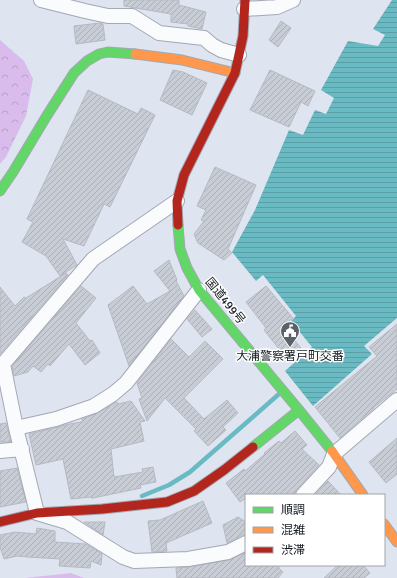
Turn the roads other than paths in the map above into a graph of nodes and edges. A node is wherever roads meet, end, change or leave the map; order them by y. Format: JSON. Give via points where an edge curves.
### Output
{"nodes":[{"id":1,"x":41,"y":0,"type":"edge"},
{"id":2,"x":293,"y":0,"type":"edge"},
{"id":3,"x":244,"y":5,"type":"edge"},
{"id":4,"x":239,"y":55,"type":"junction"},
{"id":5,"x":235,"y":72,"type":"junction"},
{"id":6,"x":0,"y":191,"type":"edge"},
{"id":7,"x":177,"y":201,"type":"junction"},
{"id":8,"x":199,"y":290,"type":"junction"},
{"id":9,"x":2,"y":364,"type":"edge"},
{"id":10,"x":397,"y":400,"type":"edge"},
{"id":11,"x":299,"y":410,"type":"junction"},
{"id":12,"x":16,"y":428,"type":"junction"},
{"id":13,"x":22,"y":449,"type":"junction"},
{"id":14,"x":0,"y":451,"type":"edge"},
{"id":15,"x":334,"y":454,"type":"junction"},
{"id":16,"x":304,"y":494,"type":"edge"},
{"id":17,"x":362,"y":494,"type":"edge"},
{"id":18,"x":37,"y":513,"type":"junction"},
{"id":19,"x":0,"y":522,"type":"edge"},
{"id":20,"x":385,"y":525,"type":"edge"},
{"id":21,"x":397,"y":542,"type":"edge"},
{"id":22,"x":245,"y":544,"type":"edge"}],
"edges":[{"from":1,"to":4,"type":"street","via":[[85,12],[108,16],[132,16],[159,33],[204,38],[221,50]]},
{"from":2,"to":3,"type":"street","via":[[278,7]]},
{"from":3,"to":4,"type":"main road","name":"国道499号","via":[[243,36]]},
{"from":4,"to":5,"type":"main road","name":"国道499号"},
{"from":5,"to":6,"type":"main road","via":[[154,56],[108,52],[99,54],[74,73]]},
{"from":5,"to":7,"type":"main road","name":"国道499号","via":[[184,175]]},
{"from":7,"to":8,"type":"main road","name":"国道499号","via":[[180,249]]},
{"from":7,"to":9,"type":"street","via":[[93,259]]},
{"from":8,"to":11,"type":"main road","name":"国道499号"},
{"from":8,"to":12,"type":"street","via":[[126,383],[113,394],[90,407],[56,419]]},
{"from":9,"to":12,"type":"street"},
{"from":10,"to":15,"type":"street"},
{"from":11,"to":15,"type":"main road","name":"国道499号"},
{"from":11,"to":18,"type":"main road","via":[[218,475],[194,491],[167,502]]},
{"from":12,"to":13,"type":"street"},
{"from":13,"to":14,"type":"street"},
{"from":13,"to":18,"type":"street"},
{"from":15,"to":16,"type":"street","via":[[330,467]]},
{"from":15,"to":17,"type":"main road","name":"国道499号"},
{"from":18,"to":19,"type":"main road"},
{"from":18,"to":22,"type":"street","via":[[67,522],[123,557],[134,561],[188,559],[228,552]]},
{"from":20,"to":21,"type":"main road"}]}
